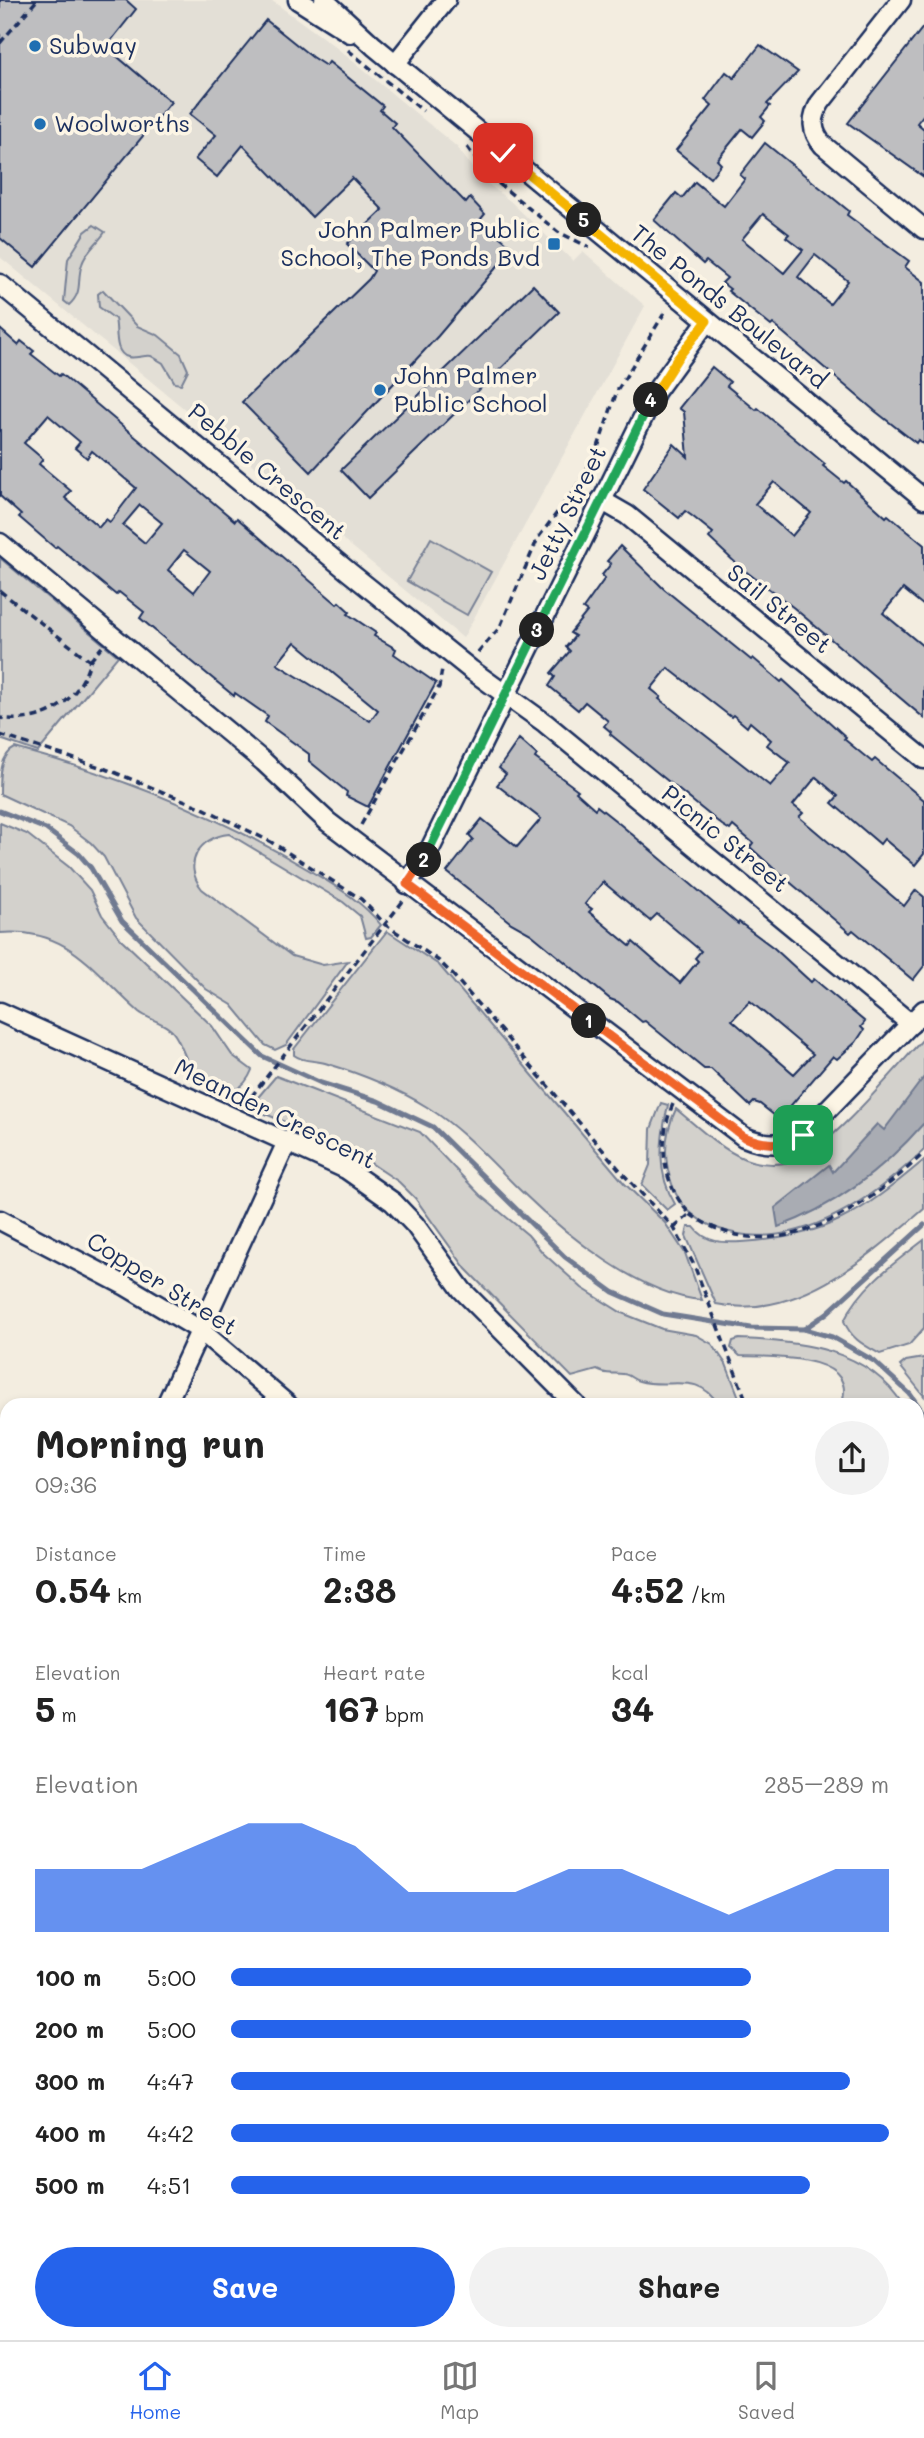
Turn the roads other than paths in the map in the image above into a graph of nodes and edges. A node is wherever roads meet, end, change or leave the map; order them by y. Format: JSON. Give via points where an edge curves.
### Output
{"nodes":[{"id":1,"x":298,"y":0,"type":"edge"},
{"id":2,"x":324,"y":0,"type":"edge"},
{"id":3,"x":446,"y":0,"type":"edge"},
{"id":4,"x":901,"y":0,"type":"edge"},
{"id":5,"x":374,"y":46,"type":"junction"},
{"id":6,"x":395,"y":64,"type":"junction"},
{"id":7,"x":924,"y":229,"type":"edge"},
{"id":8,"x":0,"y":284,"type":"edge"},
{"id":9,"x":707,"y":321,"type":"junction"},
{"id":10,"x":924,"y":499,"type":"edge"},
{"id":11,"x":601,"y":500,"type":"junction"},
{"id":12,"x":0,"y":543,"type":"edge"},
{"id":13,"x":506,"y":695,"type":"junction"},
{"id":14,"x":924,"y":759,"type":"edge"},
{"id":15,"x":405,"y":892,"type":"junction"},
{"id":16,"x":924,"y":1010,"type":"edge"},
{"id":17,"x":0,"y":1012,"type":"edge"},
{"id":18,"x":911,"y":1024,"type":"junction"},
{"id":19,"x":287,"y":1142,"type":"junction"},
{"id":20,"x":0,"y":1220,"type":"edge"},
{"id":21,"x":200,"y":1330,"type":"junction"},
{"id":22,"x":169,"y":1398,"type":"edge"},
{"id":23,"x":280,"y":1398,"type":"edge"},
{"id":24,"x":569,"y":1398,"type":"edge"}],
"edges":[{"from":1,"to":5,"type":"street","name":"The Ponds Boulevard"},
{"from":2,"to":5,"type":"street","name":"The Ponds Boulevard"},
{"from":3,"to":6,"type":"street"},
{"from":4,"to":7,"type":"street","via":[[820,103],[813,130],[823,145]]},
{"from":5,"to":6,"type":"street","name":"The Ponds Boulevard"},
{"from":6,"to":9,"type":"street","name":"The Ponds Boulevard"},
{"from":8,"to":13,"type":"street","name":"Pebble Crescent","via":[[359,581]]},
{"from":9,"to":10,"type":"street","name":"The Ponds Boulevard"},
{"from":9,"to":11,"type":"street","name":"Jetty Street","via":[[656,391]]},
{"from":11,"to":13,"type":"street","name":"Jetty Street"},
{"from":11,"to":14,"type":"street","name":"Sail Street","via":[[627,515]]},
{"from":12,"to":15,"type":"street","via":[[264,762]]},
{"from":13,"to":15,"type":"street","name":"Jetty Street"},
{"from":13,"to":18,"type":"street","name":"Picnic Street"},
{"from":15,"to":18,"type":"street","via":[[756,1142],[782,1144],[814,1127]]},
{"from":16,"to":18,"type":"street"},
{"from":17,"to":19,"type":"street","name":"Meander Crescent"},
{"from":19,"to":21,"type":"street"},
{"from":19,"to":24,"type":"street","name":"Meander Crescent","via":[[346,1169],[393,1202],[462,1290]]},
{"from":20,"to":21,"type":"street","name":"Copper Street"},
{"from":21,"to":22,"type":"street"},
{"from":21,"to":23,"type":"street","name":"Copper Street"}]}
